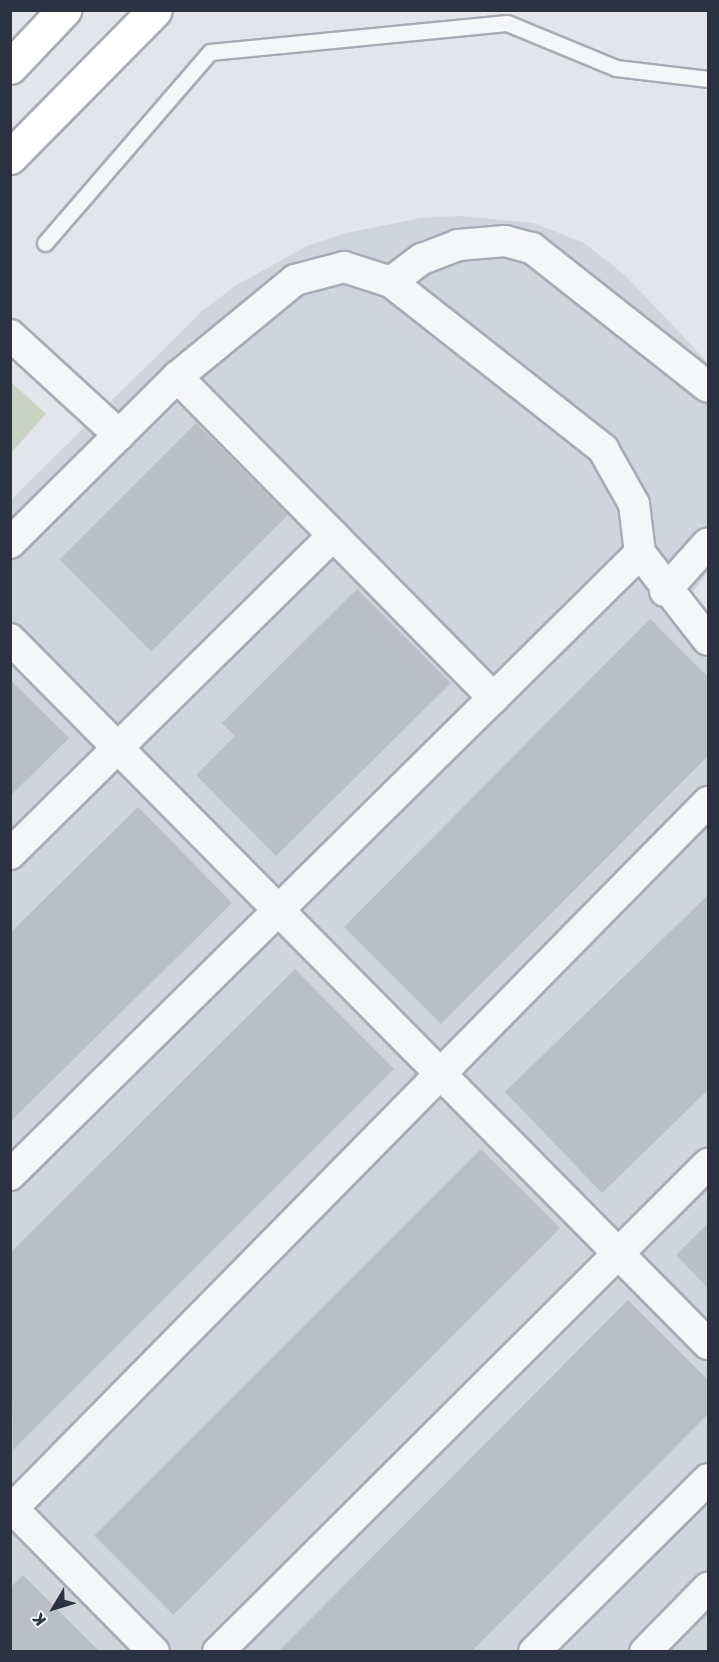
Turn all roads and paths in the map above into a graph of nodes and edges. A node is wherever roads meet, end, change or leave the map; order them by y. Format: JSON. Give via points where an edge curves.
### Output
{"nodes":[{"id":1,"x":155,"y":10,"type":"edge"},
{"id":2,"x":47,"y":16,"type":"edge"},
{"id":3,"x":10,"y":66,"type":"edge"},
{"id":4,"x":708,"y":79,"type":"edge"},
{"id":5,"x":10,"y":158,"type":"edge"},
{"id":6,"x":45,"y":243,"type":"dead end"},
{"id":7,"x":391,"y":282,"type":"junction"},
{"id":8,"x":10,"y":335,"type":"edge"},
{"id":9,"x":177,"y":377,"type":"junction"},
{"id":10,"x":708,"y":387,"type":"edge"},
{"id":11,"x":119,"y":435,"type":"junction"},
{"id":12,"x":333,"y":535,"type":"junction"},
{"id":13,"x":10,"y":543,"type":"edge"},
{"id":14,"x":708,"y":543,"type":"edge"},
{"id":15,"x":640,"y":553,"type":"junction"},
{"id":16,"x":665,"y":591,"type":"junction"},
{"id":17,"x":10,"y":639,"type":"edge"},
{"id":18,"x":708,"y":640,"type":"edge"},
{"id":19,"x":494,"y":698,"type":"junction"},
{"id":20,"x":118,"y":748,"type":"junction"},
{"id":21,"x":708,"y":802,"type":"edge"},
{"id":22,"x":10,"y":854,"type":"edge"},
{"id":23,"x":279,"y":910,"type":"junction"},
{"id":24,"x":441,"y":1074,"type":"junction"},
{"id":25,"x":708,"y":1164,"type":"edge"},
{"id":26,"x":10,"y":1175,"type":"edge"},
{"id":27,"x":619,"y":1253,"type":"junction"},
{"id":28,"x":708,"y":1344,"type":"edge"},
{"id":29,"x":708,"y":1479,"type":"edge"},
{"id":30,"x":11,"y":1509,"type":"edge"},
{"id":31,"x":708,"y":1588,"type":"edge"},
{"id":32,"x":154,"y":1652,"type":"edge"},
{"id":33,"x":218,"y":1652,"type":"edge"},
{"id":34,"x":534,"y":1652,"type":"edge"},
{"id":35,"x":645,"y":1652,"type":"edge"}],
"edges":[{"from":1,"to":5,"type":"street"},
{"from":2,"to":3,"type":"street"},
{"from":4,"to":6,"type":"lane","via":[[616,68],[507,23],[210,52]]},
{"from":7,"to":9,"type":"street","via":[[344,267],[310,273],[282,290]]},
{"from":7,"to":10,"type":"street","via":[[422,259],[458,245],[505,241],[532,248]]},
{"from":7,"to":15,"type":"street","via":[[603,449],[634,504]]},
{"from":8,"to":11,"type":"street"},
{"from":9,"to":11,"type":"street"},
{"from":9,"to":12,"type":"street"},
{"from":11,"to":13,"type":"street"},
{"from":12,"to":19,"type":"street"},
{"from":12,"to":20,"type":"street"},
{"from":14,"to":16,"type":"street"},
{"from":15,"to":16,"type":"street"},
{"from":15,"to":19,"type":"street"},
{"from":16,"to":18,"type":"street"},
{"from":17,"to":20,"type":"street"},
{"from":19,"to":23,"type":"street"},
{"from":20,"to":22,"type":"street"},
{"from":20,"to":23,"type":"street"},
{"from":21,"to":24,"type":"street"},
{"from":23,"to":24,"type":"street"},
{"from":23,"to":26,"type":"street"},
{"from":24,"to":27,"type":"street"},
{"from":24,"to":30,"type":"street"},
{"from":25,"to":27,"type":"street"},
{"from":27,"to":28,"type":"street"},
{"from":27,"to":33,"type":"street"},
{"from":29,"to":34,"type":"street"},
{"from":30,"to":32,"type":"street"},
{"from":31,"to":35,"type":"street"}]}
